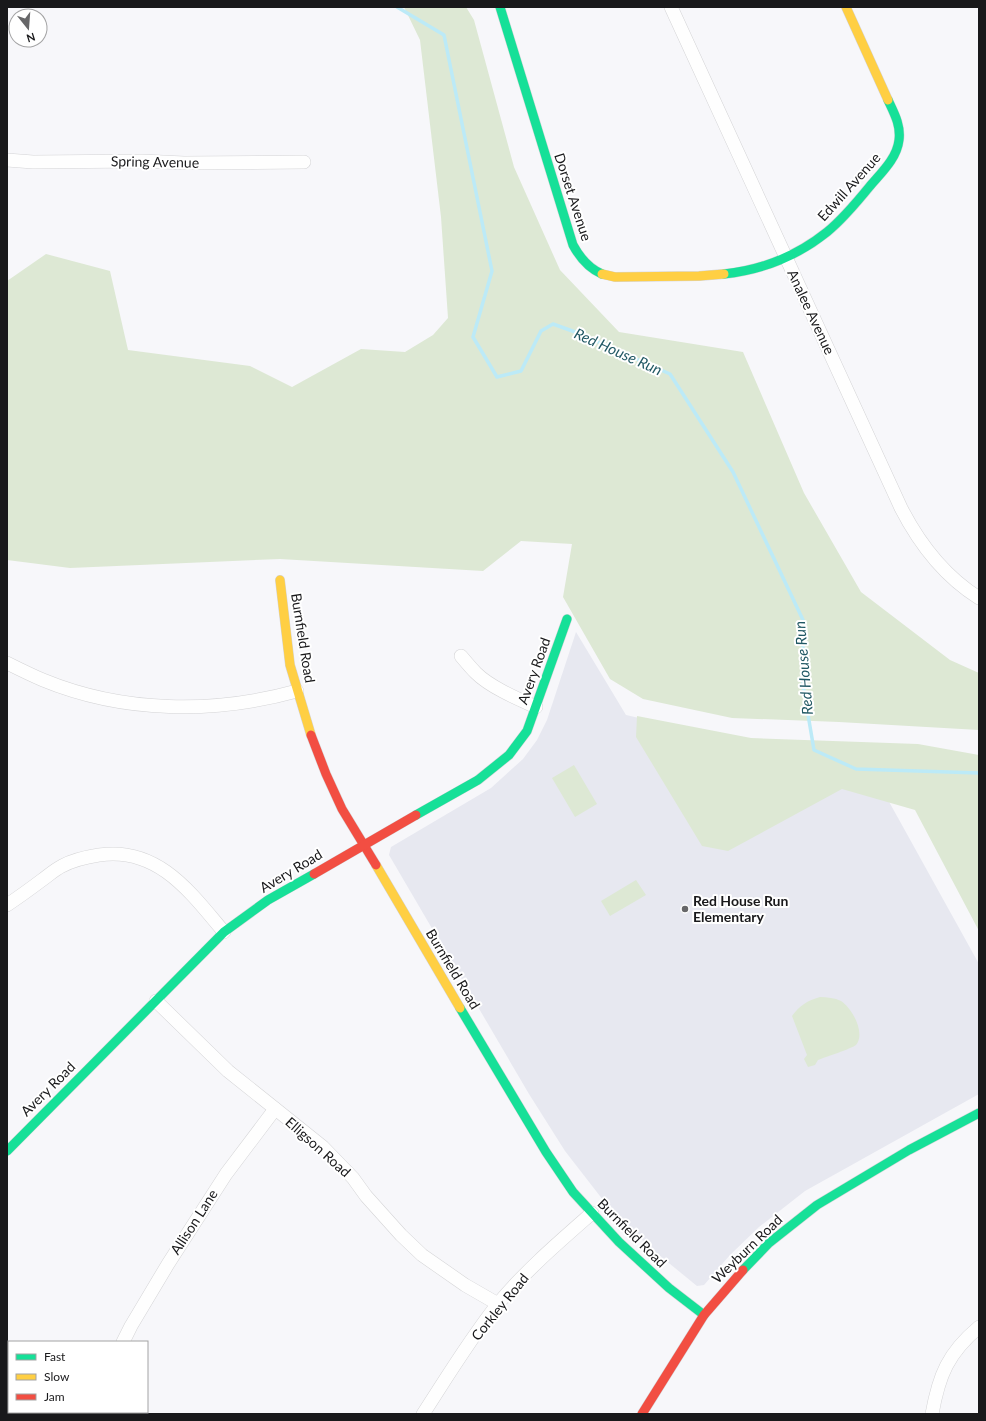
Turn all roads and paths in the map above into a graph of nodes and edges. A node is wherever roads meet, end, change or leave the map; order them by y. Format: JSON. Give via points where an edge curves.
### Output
{"nodes":[{"id":1,"x":500,"y":7,"type":"edge"},
{"id":2,"x":671,"y":7,"type":"edge"},
{"id":3,"x":846,"y":7,"type":"edge"},
{"id":4,"x":7,"y":160,"type":"edge"},
{"id":5,"x":304,"y":162,"type":"dead end"},
{"id":6,"x":786,"y":257,"type":"junction"},
{"id":7,"x":280,"y":580,"type":"dead end"},
{"id":8,"x":979,"y":598,"type":"edge"},
{"id":9,"x":567,"y":619,"type":"dead end"},
{"id":10,"x":461,"y":656,"type":"dead end"},
{"id":11,"x":7,"y":663,"type":"edge"},
{"id":12,"x":297,"y":691,"type":"junction"},
{"id":13,"x":536,"y":707,"type":"junction"},
{"id":14,"x":363,"y":845,"type":"junction"},
{"id":15,"x":7,"y":905,"type":"edge"},
{"id":16,"x":224,"y":932,"type":"junction"},
{"id":17,"x":156,"y":1001,"type":"junction"},
{"id":18,"x":275,"y":1109,"type":"junction"},
{"id":19,"x":979,"y":1113,"type":"edge"},
{"id":20,"x":7,"y":1151,"type":"edge"},
{"id":21,"x":592,"y":1213,"type":"junction"},
{"id":22,"x":498,"y":1304,"type":"junction"},
{"id":23,"x":704,"y":1315,"type":"junction"},
{"id":24,"x":979,"y":1327,"type":"edge"},
{"id":25,"x":124,"y":1341,"type":"edge"},
{"id":26,"x":423,"y":1414,"type":"edge"},
{"id":27,"x":642,"y":1414,"type":"edge"},
{"id":28,"x":932,"y":1414,"type":"edge"}],
"edges":[{"from":1,"to":6,"type":"street","name":"Dorset Avenue","via":[[568,232],[584,263],[593,271],[615,277],[715,275],[751,270]]},
{"from":2,"to":6,"type":"street","name":"Analee Avenue"},
{"from":3,"to":6,"type":"street","name":"Edwill Avenue","via":[[897,119],[900,128],[899,148],[887,166],[839,221],[814,242]]},
{"from":4,"to":5,"type":"street","name":"Spring Avenue"},
{"from":6,"to":8,"type":"street","name":"Analee Avenue","via":[[909,524],[935,561]]},
{"from":7,"to":12,"type":"street","name":"Burnfield Road","via":[[290,666]]},
{"from":9,"to":13,"type":"street","name":"Avery Road"},
{"from":10,"to":13,"type":"street","via":[[476,674],[486,681]]},
{"from":11,"to":12,"type":"street","via":[[72,691],[155,706],[213,706],[259,700]]},
{"from":12,"to":14,"type":"street","name":"Burnfield Road","via":[[314,745],[330,784]]},
{"from":13,"to":14,"type":"street","name":"Avery Road","via":[[527,731],[518,745],[490,771]]},
{"from":14,"to":16,"type":"street","name":"Avery Road","via":[[268,900]]},
{"from":14,"to":21,"type":"street","name":"Burnfield Road","via":[[556,1168]]},
{"from":15,"to":16,"type":"street","via":[[68,863],[90,856],[122,853],[149,861],[169,873],[188,890]]},
{"from":16,"to":17,"type":"street","name":"Avery Road"},
{"from":17,"to":18,"type":"street","name":"Elligson Road","via":[[228,1071]]},
{"from":17,"to":20,"type":"street","name":"Avery Road"},
{"from":18,"to":22,"type":"street","name":"Elligson Road","via":[[323,1147],[422,1255]]},
{"from":18,"to":25,"type":"street","name":"Allison Lane","via":[[226,1174],[168,1264]]},
{"from":19,"to":23,"type":"street","name":"Weyburn Road","via":[[909,1150],[817,1205],[768,1243]]},
{"from":21,"to":22,"type":"street","name":"Corkley Road","via":[[526,1273]]},
{"from":21,"to":23,"type":"street","name":"Burnfield Road","via":[[648,1269]]},
{"from":22,"to":26,"type":"street","name":"Corkley Road"},
{"from":23,"to":27,"type":"street","name":"Weyburn Road"},
{"from":24,"to":28,"type":"street","via":[[964,1340],[943,1372]]}]}
